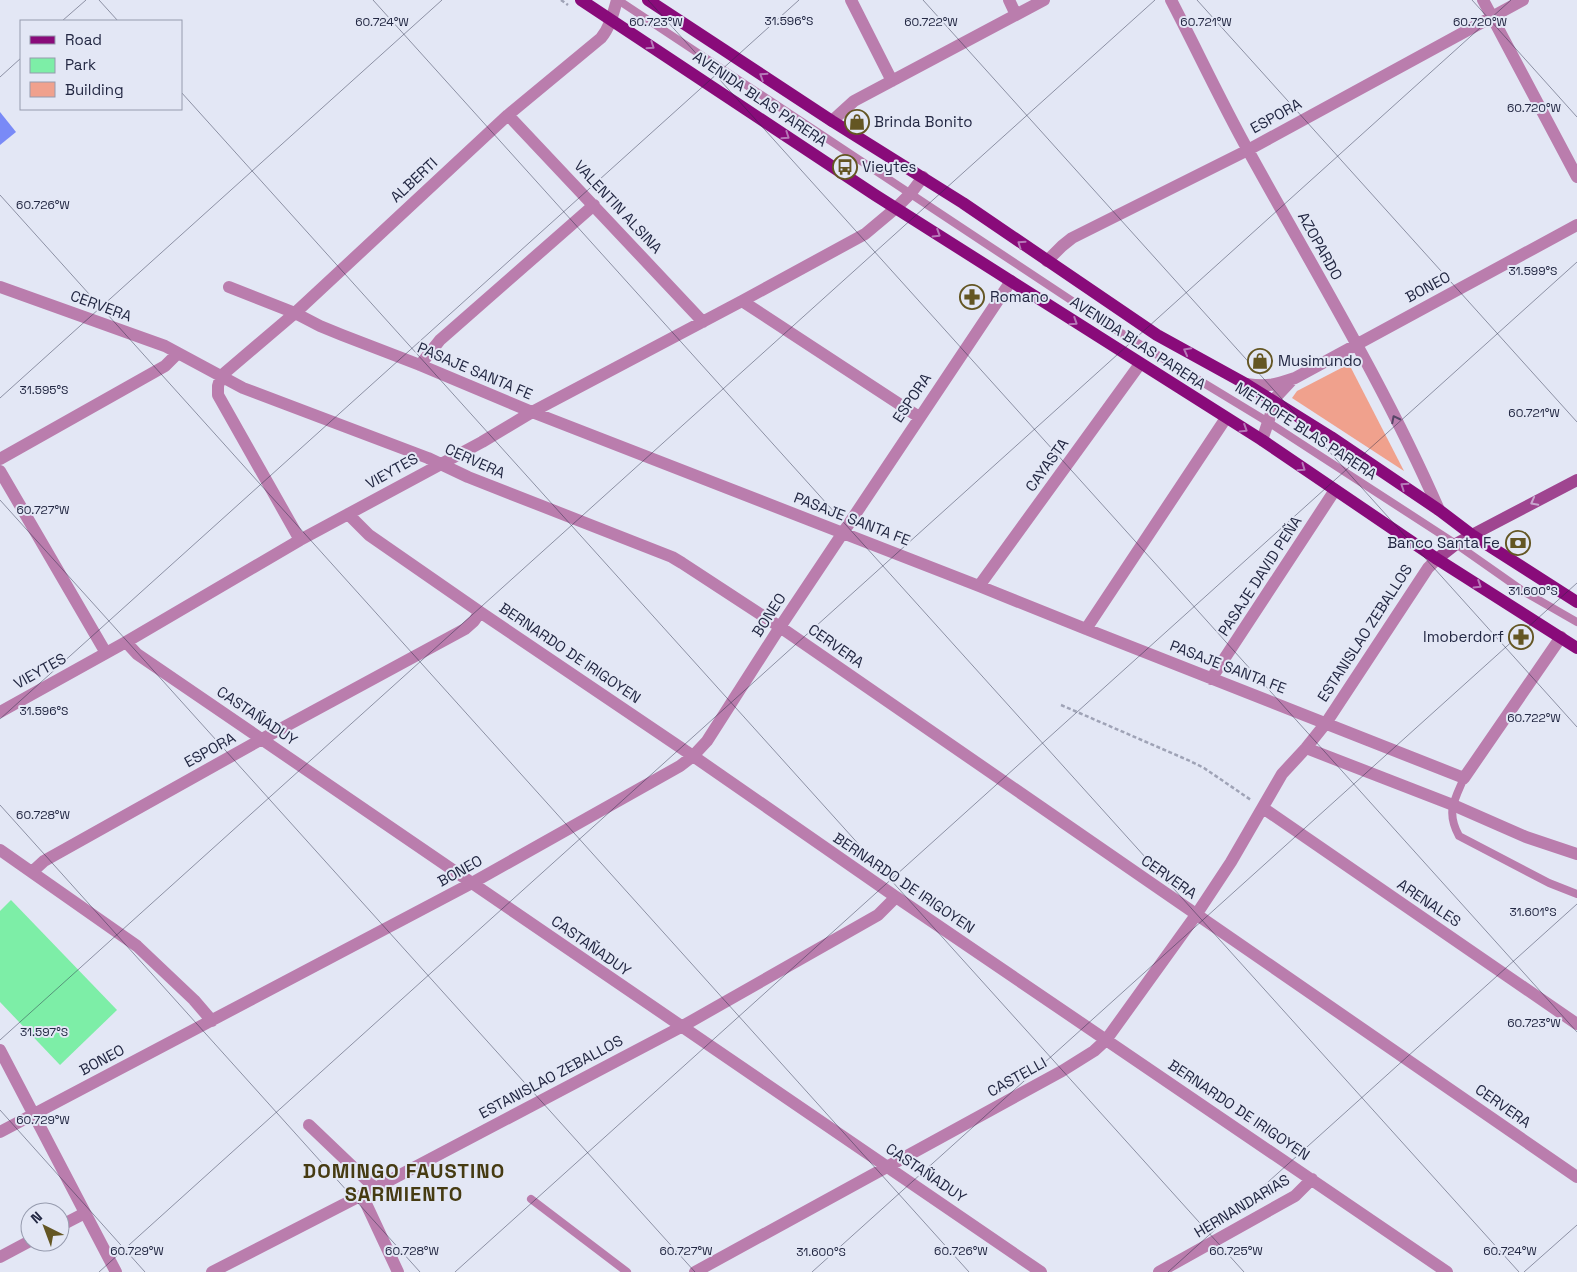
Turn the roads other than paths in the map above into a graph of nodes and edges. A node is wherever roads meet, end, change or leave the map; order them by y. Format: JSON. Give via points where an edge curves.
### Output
{"nodes":[{"id":1,"x":581,"y":0,"type":"edge"},
{"id":2,"x":617,"y":0,"type":"edge"},
{"id":3,"x":648,"y":0,"type":"edge"},
{"id":4,"x":852,"y":0,"type":"edge"},
{"id":5,"x":1009,"y":0,"type":"edge"},
{"id":6,"x":1044,"y":0,"type":"edge"},
{"id":7,"x":1170,"y":0,"type":"edge"},
{"id":8,"x":1483,"y":0,"type":"edge"},
{"id":9,"x":1523,"y":0,"type":"edge"},
{"id":10,"x":1016,"y":15,"type":"junction"},
{"id":11,"x":1491,"y":17,"type":"junction"},
{"id":12,"x":611,"y":20,"type":"junction"},
{"id":13,"x":892,"y":81,"type":"junction"},
{"id":14,"x":508,"y":115,"type":"junction"},
{"id":15,"x":832,"y":121,"type":"junction"},
{"id":16,"x":1248,"y":150,"type":"junction"},
{"id":17,"x":923,"y":177,"type":"junction"},
{"id":18,"x":1577,"y":177,"type":"edge"},
{"id":19,"x":911,"y":193,"type":"junction"},
{"id":20,"x":594,"y":205,"type":"junction"},
{"id":21,"x":896,"y":208,"type":"junction"},
{"id":22,"x":1577,"y":225,"type":"edge"},
{"id":23,"x":1047,"y":261,"type":"junction"},
{"id":24,"x":1010,"y":281,"type":"junction"},
{"id":25,"x":0,"y":287,"type":"edge"},
{"id":26,"x":229,"y":287,"type":"dead end"},
{"id":27,"x":742,"y":301,"type":"junction"},
{"id":28,"x":295,"y":313,"type":"junction"},
{"id":29,"x":703,"y":322,"type":"junction"},
{"id":30,"x":1356,"y":344,"type":"junction"},
{"id":31,"x":178,"y":353,"type":"junction"},
{"id":32,"x":1140,"y":364,"type":"junction"},
{"id":33,"x":420,"y":365,"type":"junction"},
{"id":34,"x":221,"y":376,"type":"junction"},
{"id":35,"x":1295,"y":378,"type":"junction"},
{"id":36,"x":1246,"y":384,"type":"junction"},
{"id":37,"x":1275,"y":402,"type":"junction"},
{"id":38,"x":532,"y":412,"type":"junction"},
{"id":39,"x":919,"y":417,"type":"junction"},
{"id":40,"x":1226,"y":418,"type":"junction"},
{"id":41,"x":1268,"y":422,"type":"junction"},
{"id":42,"x":1262,"y":440,"type":"junction"},
{"id":43,"x":0,"y":459,"type":"edge"},
{"id":44,"x":440,"y":463,"type":"junction"},
{"id":45,"x":0,"y":471,"type":"edge"},
{"id":46,"x":1577,"y":480,"type":"edge"},
{"id":47,"x":1335,"y":490,"type":"junction"},
{"id":48,"x":1439,"y":510,"type":"junction"},
{"id":49,"x":348,"y":514,"type":"junction"},
{"id":50,"x":842,"y":533,"type":"junction"},
{"id":51,"x":1472,"y":535,"type":"junction"},
{"id":52,"x":300,"y":540,"type":"junction"},
{"id":53,"x":1456,"y":544,"type":"junction"},
{"id":54,"x":1437,"y":559,"type":"junction"},
{"id":55,"x":980,"y":586,"type":"junction"},
{"id":56,"x":1577,"y":602,"type":"edge"},
{"id":57,"x":480,"y":612,"type":"junction"},
{"id":58,"x":1577,"y":622,"type":"edge"},
{"id":59,"x":780,"y":627,"type":"junction"},
{"id":60,"x":1086,"y":629,"type":"junction"},
{"id":61,"x":1560,"y":637,"type":"junction"},
{"id":62,"x":126,"y":642,"type":"junction"},
{"id":63,"x":1577,"y":648,"type":"edge"},
{"id":64,"x":106,"y":653,"type":"junction"},
{"id":65,"x":1212,"y":679,"type":"junction"},
{"id":66,"x":0,"y":712,"type":"edge"},
{"id":67,"x":1326,"y":723,"type":"junction"},
{"id":68,"x":262,"y":739,"type":"junction"},
{"id":69,"x":1306,"y":748,"type":"junction"},
{"id":70,"x":693,"y":756,"type":"junction"},
{"id":71,"x":1464,"y":778,"type":"junction"},
{"id":72,"x":1453,"y":805,"type":"junction"},
{"id":73,"x":1263,"y":808,"type":"junction"},
{"id":74,"x":0,"y":850,"type":"edge"},
{"id":75,"x":1577,"y":854,"type":"edge"},
{"id":76,"x":32,"y":872,"type":"junction"},
{"id":77,"x":472,"y":883,"type":"junction"},
{"id":78,"x":1577,"y":894,"type":"edge"},
{"id":79,"x":896,"y":897,"type":"junction"},
{"id":80,"x":1196,"y":915,"type":"junction"},
{"id":81,"x":212,"y":1021,"type":"junction"},
{"id":82,"x":1577,"y":1024,"type":"edge"},
{"id":83,"x":681,"y":1027,"type":"junction"},
{"id":84,"x":1106,"y":1040,"type":"junction"},
{"id":85,"x":0,"y":1050,"type":"edge"},
{"id":86,"x":34,"y":1114,"type":"junction"},
{"id":87,"x":309,"y":1125,"type":"dead end"},
{"id":88,"x":0,"y":1132,"type":"edge"},
{"id":89,"x":888,"y":1166,"type":"junction"},
{"id":90,"x":1577,"y":1177,"type":"edge"},
{"id":91,"x":1312,"y":1179,"type":"junction"},
{"id":92,"x":375,"y":1188,"type":"junction"},
{"id":93,"x":362,"y":1195,"type":"junction"},
{"id":94,"x":531,"y":1199,"type":"dead end"},
{"id":95,"x":85,"y":1213,"type":"junction"},
{"id":96,"x":70,"y":1221,"type":"edge"},
{"id":97,"x":20,"y":1246,"type":"edge"},
{"id":98,"x":0,"y":1257,"type":"edge"},
{"id":99,"x":116,"y":1272,"type":"edge"},
{"id":100,"x":212,"y":1272,"type":"edge"},
{"id":101,"x":398,"y":1272,"type":"edge"},
{"id":102,"x":627,"y":1272,"type":"edge"},
{"id":103,"x":695,"y":1272,"type":"edge"},
{"id":104,"x":1041,"y":1272,"type":"edge"},
{"id":105,"x":1159,"y":1272,"type":"edge"},
{"id":106,"x":1447,"y":1272,"type":"edge"}],
"edges":[{"from":1,"to":12,"type":"main road","name":"AVENIDA BLAS PARERA"},
{"from":2,"to":12,"type":"street","name":"ALBERTI"},
{"from":2,"to":19,"type":"lane","name":"METROFE BLAS PARERA"},
{"from":15,"to":3,"type":"main road","name":"AVENIDA BLAS PARERA","one_way":true},
{"from":4,"to":13,"type":"street"},
{"from":5,"to":10,"type":"street"},
{"from":6,"to":10,"type":"street"},
{"from":7,"to":16,"type":"street","name":"AZOPARDO"},
{"from":8,"to":11,"type":"street"},
{"from":9,"to":11,"type":"street","name":"ESPORA"},
{"from":10,"to":13,"type":"street"},
{"from":11,"to":16,"type":"street","name":"ESPORA"},
{"from":11,"to":18,"type":"street"},
{"from":12,"to":14,"type":"street","name":"ALBERTI","via":[[601,38]]},
{"from":12,"to":21,"type":"main road","name":"AVENIDA BLAS PARERA","one_way":true},
{"from":13,"to":15,"type":"street","via":[[854,102]]},
{"from":14,"to":20,"type":"street","name":"VALENTIN ALSINA"},
{"from":14,"to":28,"type":"street","name":"ALBERTI"},
{"from":15,"to":17,"type":"main road","name":"AVENIDA BLAS PARERA"},
{"from":16,"to":23,"type":"street","name":"ESPORA","via":[[1072,238]]},
{"from":16,"to":30,"type":"street","name":"AZOPARDO"},
{"from":17,"to":19,"type":"street","name":"VIEYTES"},
{"from":23,"to":17,"type":"main road","name":"AVENIDA BLAS PARERA","one_way":true},
{"from":19,"to":21,"type":"street","name":"VIEYTES"},
{"from":19,"to":41,"type":"lane","name":"METROFE BLAS PARERA","via":[[1106,324]]},
{"from":20,"to":29,"type":"street","name":"VALENTIN ALSINA"},
{"from":20,"to":33,"type":"street","via":[[440,340]]},
{"from":21,"to":24,"type":"main road","name":"AVENIDA BLAS PARERA","one_way":true},
{"from":21,"to":27,"type":"street","name":"VIEYTES","via":[[865,234]]},
{"from":22,"to":30,"type":"street","name":"BONEO"},
{"from":36,"to":23,"type":"main road","name":"AVENIDA BLAS PARERA","one_way":true,"via":[[1157,335]]},
{"from":24,"to":32,"type":"main road","name":"AVENIDA BLAS PARERA","one_way":true},
{"from":24,"to":39,"type":"street","name":"ESPORA"},
{"from":25,"to":31,"type":"street","name":"CERVERA"},
{"from":26,"to":28,"type":"street","name":"PASAJE SANTA FE"},
{"from":27,"to":29,"type":"street","name":"VIEYTES"},
{"from":27,"to":39,"type":"street"},
{"from":28,"to":33,"type":"street","name":"PASAJE SANTA FE"},
{"from":28,"to":34,"type":"street","name":"ALBERTI"},
{"from":29,"to":38,"type":"street","name":"VIEYTES"},
{"from":30,"to":35,"type":"street","name":"BONEO"},
{"from":48,"to":30,"type":"street","name":"AZOPARDO","one_way":true},
{"from":31,"to":34,"type":"street","name":"CERVERA"},
{"from":31,"to":43,"type":"street","via":[[165,366]]},
{"from":32,"to":40,"type":"main road","name":"AVENIDA BLAS PARERA"},
{"from":32,"to":55,"type":"street","name":"CAYASTA"},
{"from":33,"to":38,"type":"street","name":"PASAJE SANTA FE"},
{"from":34,"to":44,"type":"street","name":"CERVERA","via":[[243,388]]},
{"from":34,"to":52,"type":"street","via":[[218,395]]},
{"from":35,"to":36,"type":"street","name":"BONEO","via":[[1264,387]]},
{"from":35,"to":37,"type":"street","name":"BONEO"},
{"from":36,"to":37,"type":"main road","name":"AVENIDA BLAS PARERA"},
{"from":37,"to":41,"type":"street","name":"BONEO"},
{"from":48,"to":37,"type":"main road","name":"AVENIDA BLAS PARERA","one_way":true},
{"from":38,"to":44,"type":"street","name":"VIEYTES"},
{"from":38,"to":50,"type":"street","name":"PASAJE SANTA FE"},
{"from":39,"to":50,"type":"street","name":"ESPORA"},
{"from":40,"to":42,"type":"main road","name":"AVENIDA BLAS PARERA","one_way":true},
{"from":40,"to":60,"type":"street"},
{"from":41,"to":42,"type":"street","name":"BONEO"},
{"from":41,"to":53,"type":"lane","name":"METROFE BLAS PARERA"},
{"from":42,"to":47,"type":"main road","name":"AVENIDA BLAS PARERA","one_way":true},
{"from":44,"to":49,"type":"street","name":"VIEYTES"},
{"from":44,"to":59,"type":"street","name":"CERVERA","via":[[672,557]]},
{"from":45,"to":64,"type":"street"},
{"from":46,"to":51,"type":"main road","name":"ESTANISLAO ZEBALLOS","one_way":true},
{"from":47,"to":54,"type":"main road","name":"AVENIDA BLAS PARERA"},
{"from":47,"to":65,"type":"street","name":"PASAJE DAVID PEÑA"},
{"from":48,"to":51,"type":"main road","name":"AVENIDA BLAS PARERA"},
{"from":49,"to":52,"type":"street","name":"VIEYTES"},
{"from":49,"to":57,"type":"street","name":"BERNARDO DE IRIGOYEN","via":[[369,535]]},
{"from":50,"to":55,"type":"street","name":"PASAJE SANTA FE"},
{"from":50,"to":59,"type":"street","name":"BONEO"},
{"from":51,"to":53,"type":"main road","name":"ESTANISLAO ZEBALLOS"},
{"from":51,"to":56,"type":"main road","name":"AVENIDA BLAS PARERA"},
{"from":52,"to":62,"type":"street","name":"VIEYTES"},
{"from":53,"to":54,"type":"main road","name":"ESTANISLAO ZEBALLOS"},
{"from":53,"to":58,"type":"lane","name":"METROFE BLAS PARERA","via":[[1523,591]]},
{"from":54,"to":61,"type":"main road","name":"AVENIDA BLAS PARERA","one_way":true},
{"from":54,"to":67,"type":"street","name":"ESTANISLAO ZEBALLOS"},
{"from":55,"to":60,"type":"street","name":"PASAJE SANTA FE"},
{"from":57,"to":68,"type":"street","name":"ESPORA","via":[[465,629]]},
{"from":57,"to":70,"type":"street","name":"BERNARDO DE IRIGOYEN"},
{"from":59,"to":70,"type":"street","name":"BONEO","via":[[707,741]]},
{"from":59,"to":80,"type":"street","name":"CERVERA"},
{"from":60,"to":65,"type":"street","name":"PASAJE SANTA FE"},
{"from":61,"to":63,"type":"main road","name":"AVENIDA BLAS PARERA"},
{"from":61,"to":71,"type":"street"},
{"from":62,"to":64,"type":"street","name":"VIEYTES"},
{"from":62,"to":68,"type":"street","name":"CASTAÑADUY","via":[[137,654]]},
{"from":64,"to":66,"type":"street","name":"VIEYTES"},
{"from":65,"to":67,"type":"street","name":"PASAJE SANTA FE"},
{"from":67,"to":69,"type":"street","name":"ESTANISLAO ZEBALLOS"},
{"from":67,"to":71,"type":"street","name":"PASAJE SANTA FE"},
{"from":68,"to":76,"type":"street","name":"ESPORA","via":[[44,862]]},
{"from":68,"to":77,"type":"street","name":"CASTAÑADUY"},
{"from":69,"to":72,"type":"street"},
{"from":69,"to":73,"type":"street","name":"ESTANISLAO ZEBALLOS","via":[[1282,774]]},
{"from":70,"to":77,"type":"street","name":"BONEO"},
{"from":70,"to":79,"type":"street","name":"BERNARDO DE IRIGOYEN"},
{"from":71,"to":72,"type":"lane"},
{"from":72,"to":75,"type":"street","via":[[1526,837]]},
{"from":72,"to":78,"type":"lane","via":[[1453,824],[1460,836],[1549,883]]},
{"from":73,"to":80,"type":"street","name":"CASTELLI"},
{"from":73,"to":82,"type":"street","name":"ARENALES"},
{"from":74,"to":76,"type":"street"},
{"from":76,"to":81,"type":"street","via":[[137,946]]},
{"from":77,"to":81,"type":"street","name":"BONEO"},
{"from":77,"to":83,"type":"street","name":"CASTAÑADUY"},
{"from":79,"to":83,"type":"street","name":"ESTANISLAO ZEBALLOS","via":[[878,915]]},
{"from":79,"to":84,"type":"street","name":"BERNARDO DE IRIGOYEN"},
{"from":80,"to":84,"type":"street","name":"CASTELLI"},
{"from":80,"to":90,"type":"street","name":"CERVERA"},
{"from":81,"to":86,"type":"street","name":"BONEO"},
{"from":83,"to":89,"type":"street","name":"CASTAÑADUY"},
{"from":83,"to":92,"type":"street","name":"ESTANISLAO ZEBALLOS"},
{"from":84,"to":89,"type":"street","name":"CASTELLI","via":[[1062,1071]]},
{"from":84,"to":91,"type":"street","name":"BERNARDO DE IRIGOYEN"},
{"from":85,"to":86,"type":"street"},
{"from":86,"to":88,"type":"street","name":"BONEO"},
{"from":86,"to":95,"type":"street"},
{"from":87,"to":92,"type":"street"},
{"from":89,"to":103,"type":"street","name":"CASTELLI"},
{"from":89,"to":104,"type":"street","name":"CASTAÑADUY"},
{"from":91,"to":105,"type":"street","name":"HERNANDARIAS","via":[[1295,1196]]},
{"from":91,"to":106,"type":"street","name":"BERNARDO DE IRIGOYEN"},
{"from":92,"to":93,"type":"street","name":"ESTANISLAO ZEBALLOS"},
{"from":93,"to":100,"type":"street","name":"ESTANISLAO ZEBALLOS"},
{"from":93,"to":101,"type":"street"},
{"from":94,"to":102,"type":"lane"},
{"from":95,"to":96,"type":"street"},
{"from":95,"to":99,"type":"street"},
{"from":97,"to":98,"type":"street"}]}
